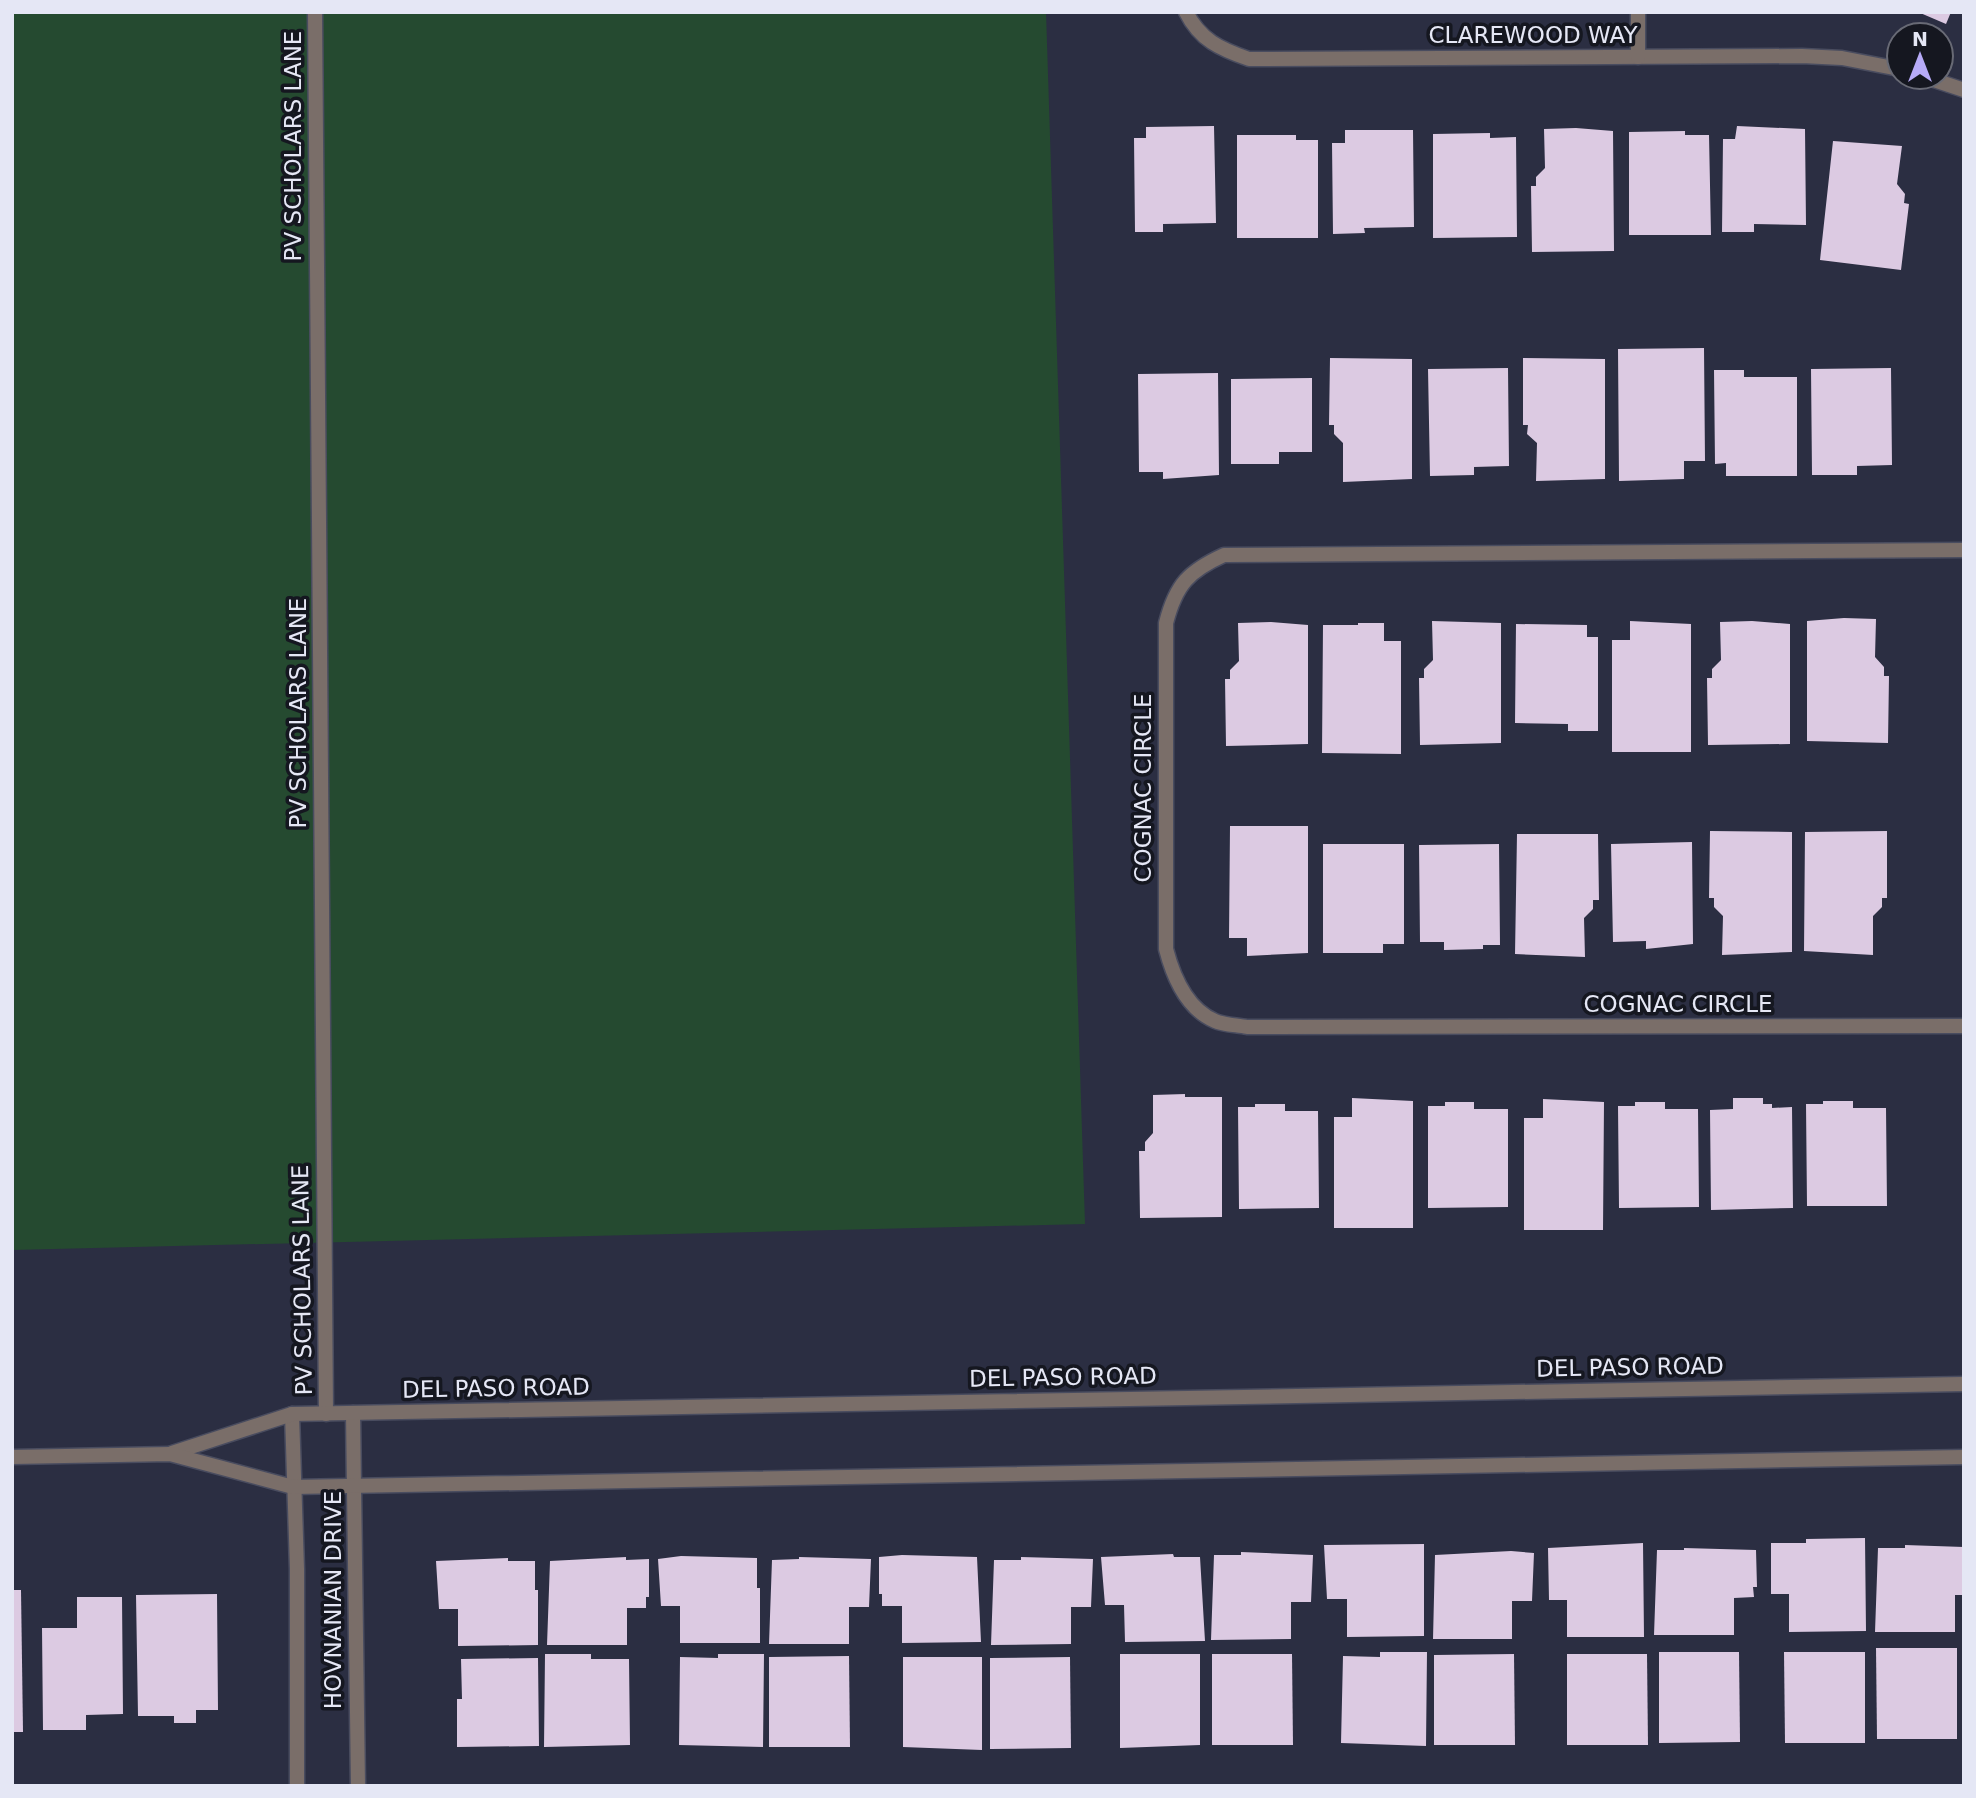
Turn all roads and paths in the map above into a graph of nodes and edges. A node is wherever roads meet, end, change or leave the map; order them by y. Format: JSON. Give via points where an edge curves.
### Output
{"nodes":[{"id":1,"x":315,"y":12,"type":"edge"},
{"id":2,"x":1186,"y":12,"type":"edge"},
{"id":3,"x":1638,"y":12,"type":"edge"},
{"id":4,"x":1638,"y":57,"type":"junction"},
{"id":5,"x":1885,"y":66,"type":"edge"},
{"id":6,"x":1964,"y":550,"type":"edge"},
{"id":7,"x":1964,"y":1026,"type":"edge"},
{"id":8,"x":1964,"y":1384,"type":"edge"},
{"id":9,"x":354,"y":1413,"type":"junction"},
{"id":10,"x":292,"y":1414,"type":"junction"},
{"id":11,"x":326,"y":1414,"type":"junction"},
{"id":12,"x":170,"y":1454,"type":"junction"},
{"id":13,"x":12,"y":1457,"type":"edge"},
{"id":14,"x":1964,"y":1457,"type":"edge"},
{"id":15,"x":356,"y":1486,"type":"junction"},
{"id":16,"x":293,"y":1487,"type":"junction"},
{"id":17,"x":297,"y":1786,"type":"edge"},
{"id":18,"x":358,"y":1786,"type":"edge"}],
"edges":[{"from":1,"to":11,"type":"street","name":"PV SCHOLARS LANE"},
{"from":2,"to":4,"type":"street","name":"CLAREWOOD WAY","via":[[1194,29],[1217,48],[1249,59]]},
{"from":3,"to":4,"type":"street"},
{"from":4,"to":5,"type":"street","name":"CLAREWOOD WAY","via":[[1802,56]]},
{"from":6,"to":7,"type":"street","name":"COGNAC CIRCLE","via":[[1224,555],[1196,568],[1173,596],[1166,623],[1166,949],[1187,998],[1213,1020],[1247,1027]]},
{"from":8,"to":9,"type":"street","name":"DEL PASO ROAD"},
{"from":9,"to":11,"type":"street","name":"DEL PASO ROAD"},
{"from":9,"to":15,"type":"street","name":"HOVNANIAN DRIVE"},
{"from":10,"to":11,"type":"street","name":"DEL PASO ROAD"},
{"from":10,"to":12,"type":"street","name":"DEL PASO ROAD"},
{"from":10,"to":16,"type":"street","name":"HOVNANIAN DRIVE"},
{"from":12,"to":13,"type":"street","name":"DEL PASO ROAD"},
{"from":12,"to":16,"type":"street","name":"DEL PASO ROAD"},
{"from":14,"to":15,"type":"street","name":"DEL PASO ROAD"},
{"from":15,"to":16,"type":"street","name":"DEL PASO ROAD"},
{"from":15,"to":18,"type":"street","name":"HOVNANIAN DRIVE"},
{"from":16,"to":17,"type":"street","name":"HOVNANIAN DRIVE"}]}
